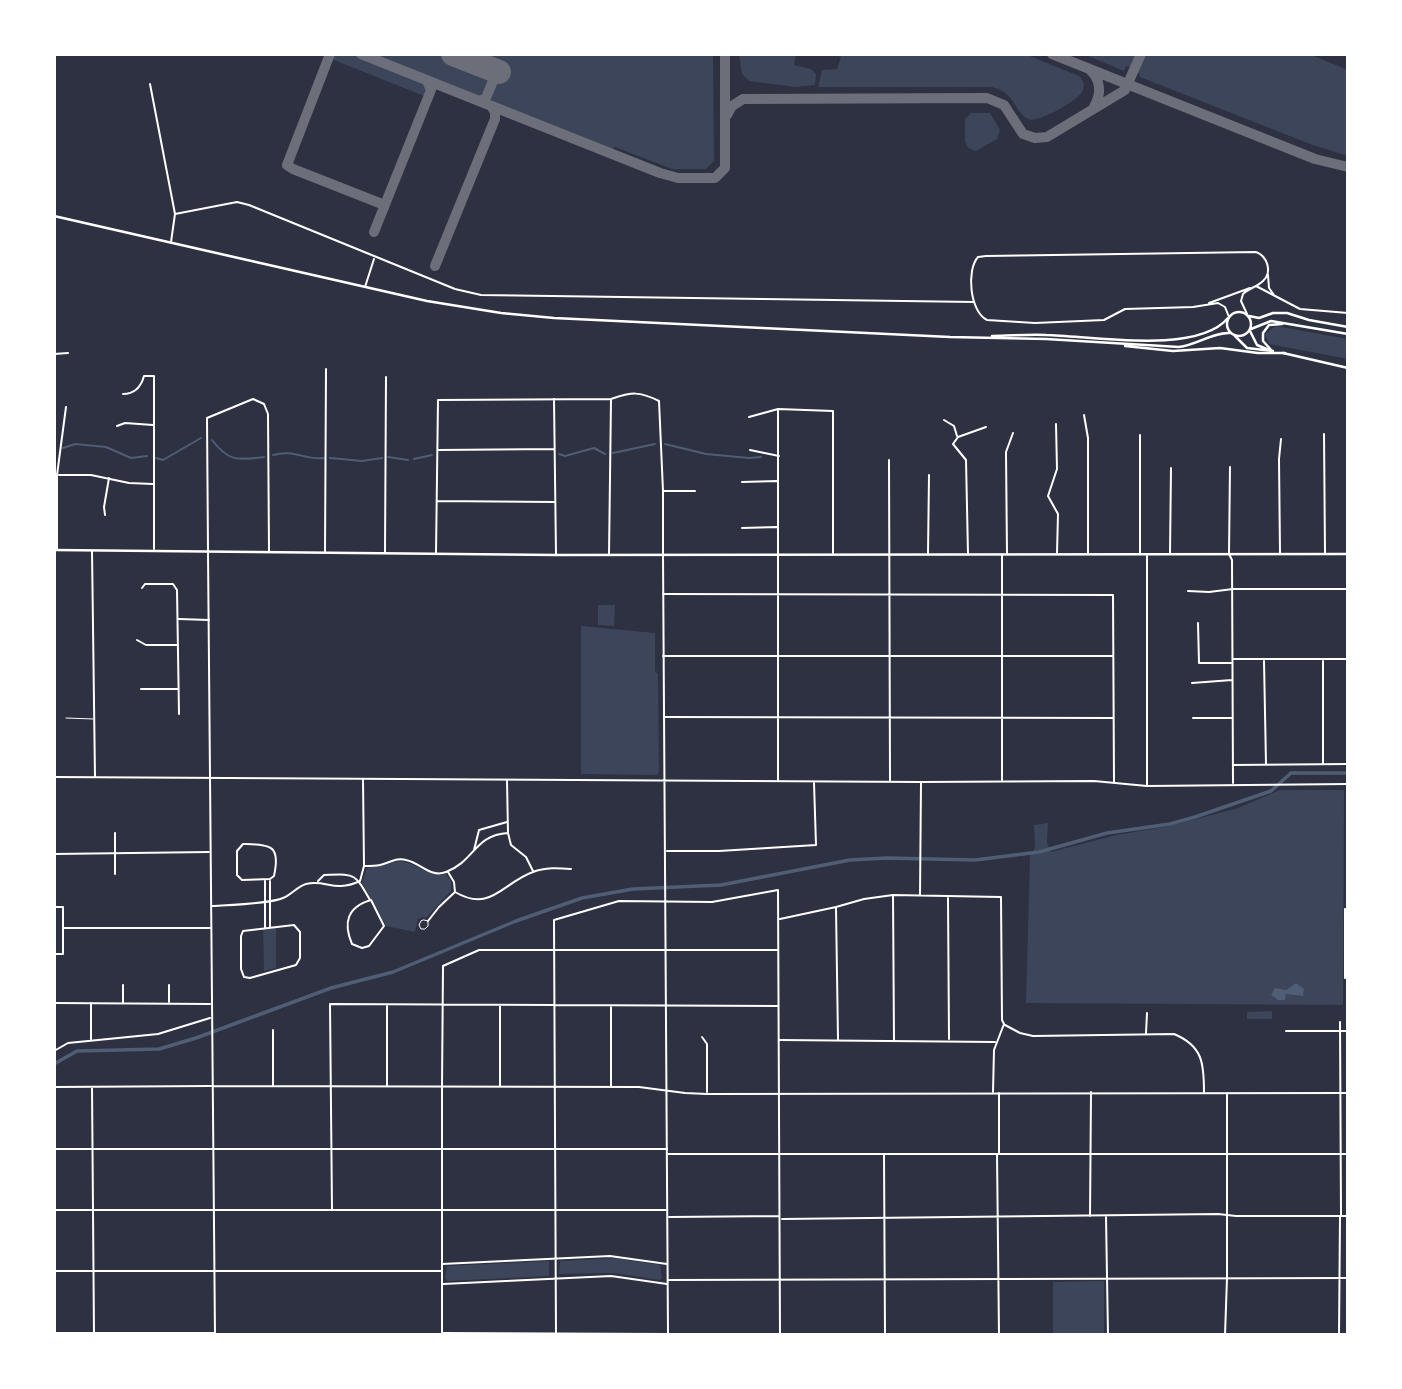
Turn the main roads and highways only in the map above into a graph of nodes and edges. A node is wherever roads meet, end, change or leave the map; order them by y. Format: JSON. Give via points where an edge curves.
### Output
{"nodes":[{"id":1,"x":54,"y":216,"type":"edge"},
{"id":2,"x":1248,"y":315,"type":"junction"},
{"id":3,"x":1229,"y":318,"type":"junction"},
{"id":4,"x":1288,"y":324,"type":"junction"},
{"id":5,"x":1348,"y":327,"type":"edge"},
{"id":6,"x":1251,"y":330,"type":"junction"},
{"id":7,"x":1230,"y":332,"type":"junction"},
{"id":8,"x":1348,"y":334,"type":"edge"},
{"id":9,"x":1235,"y":336,"type":"junction"},
{"id":10,"x":961,"y":338,"type":"junction"},
{"id":11,"x":1111,"y":344,"type":"junction"},
{"id":12,"x":1272,"y":351,"type":"junction"},
{"id":13,"x":1285,"y":353,"type":"junction"},
{"id":14,"x":1348,"y":368,"type":"edge"},
{"id":15,"x":56,"y":550,"type":"edge"},
{"id":16,"x":1348,"y":554,"type":"edge"}],
"edges":[{"from":1,"to":10,"type":"main road","via":[[427,302],[554,318]]},
{"from":2,"to":3,"type":"main road","via":[[1237,312]]},
{"from":2,"to":5,"type":"main road","via":[[1259,318],[1287,313]]},
{"from":2,"to":6,"type":"main road"},
{"from":3,"to":7,"type":"main road"},
{"from":3,"to":10,"type":"main road","via":[[1208,334],[1169,340],[1044,335]]},
{"from":4,"to":6,"type":"main road","via":[[1271,321]]},
{"from":4,"to":8,"type":"main road"},
{"from":4,"to":12,"type":"main road","via":[[1273,324],[1264,330],[1263,341]]},
{"from":6,"to":9,"type":"main road"},
{"from":6,"to":12,"type":"main road","via":[[1257,345]]},
{"from":7,"to":9,"type":"main road"},
{"from":7,"to":11,"type":"main road","via":[[1179,347]]},
{"from":9,"to":12,"type":"main road","via":[[1247,348]]},
{"from":10,"to":11,"type":"main road"},
{"from":11,"to":13,"type":"main road","via":[[1173,351],[1220,348]]},
{"from":12,"to":13,"type":"main road"},
{"from":13,"to":14,"type":"main road"},
{"from":15,"to":16,"type":"main road","via":[[778,556]]}]}
